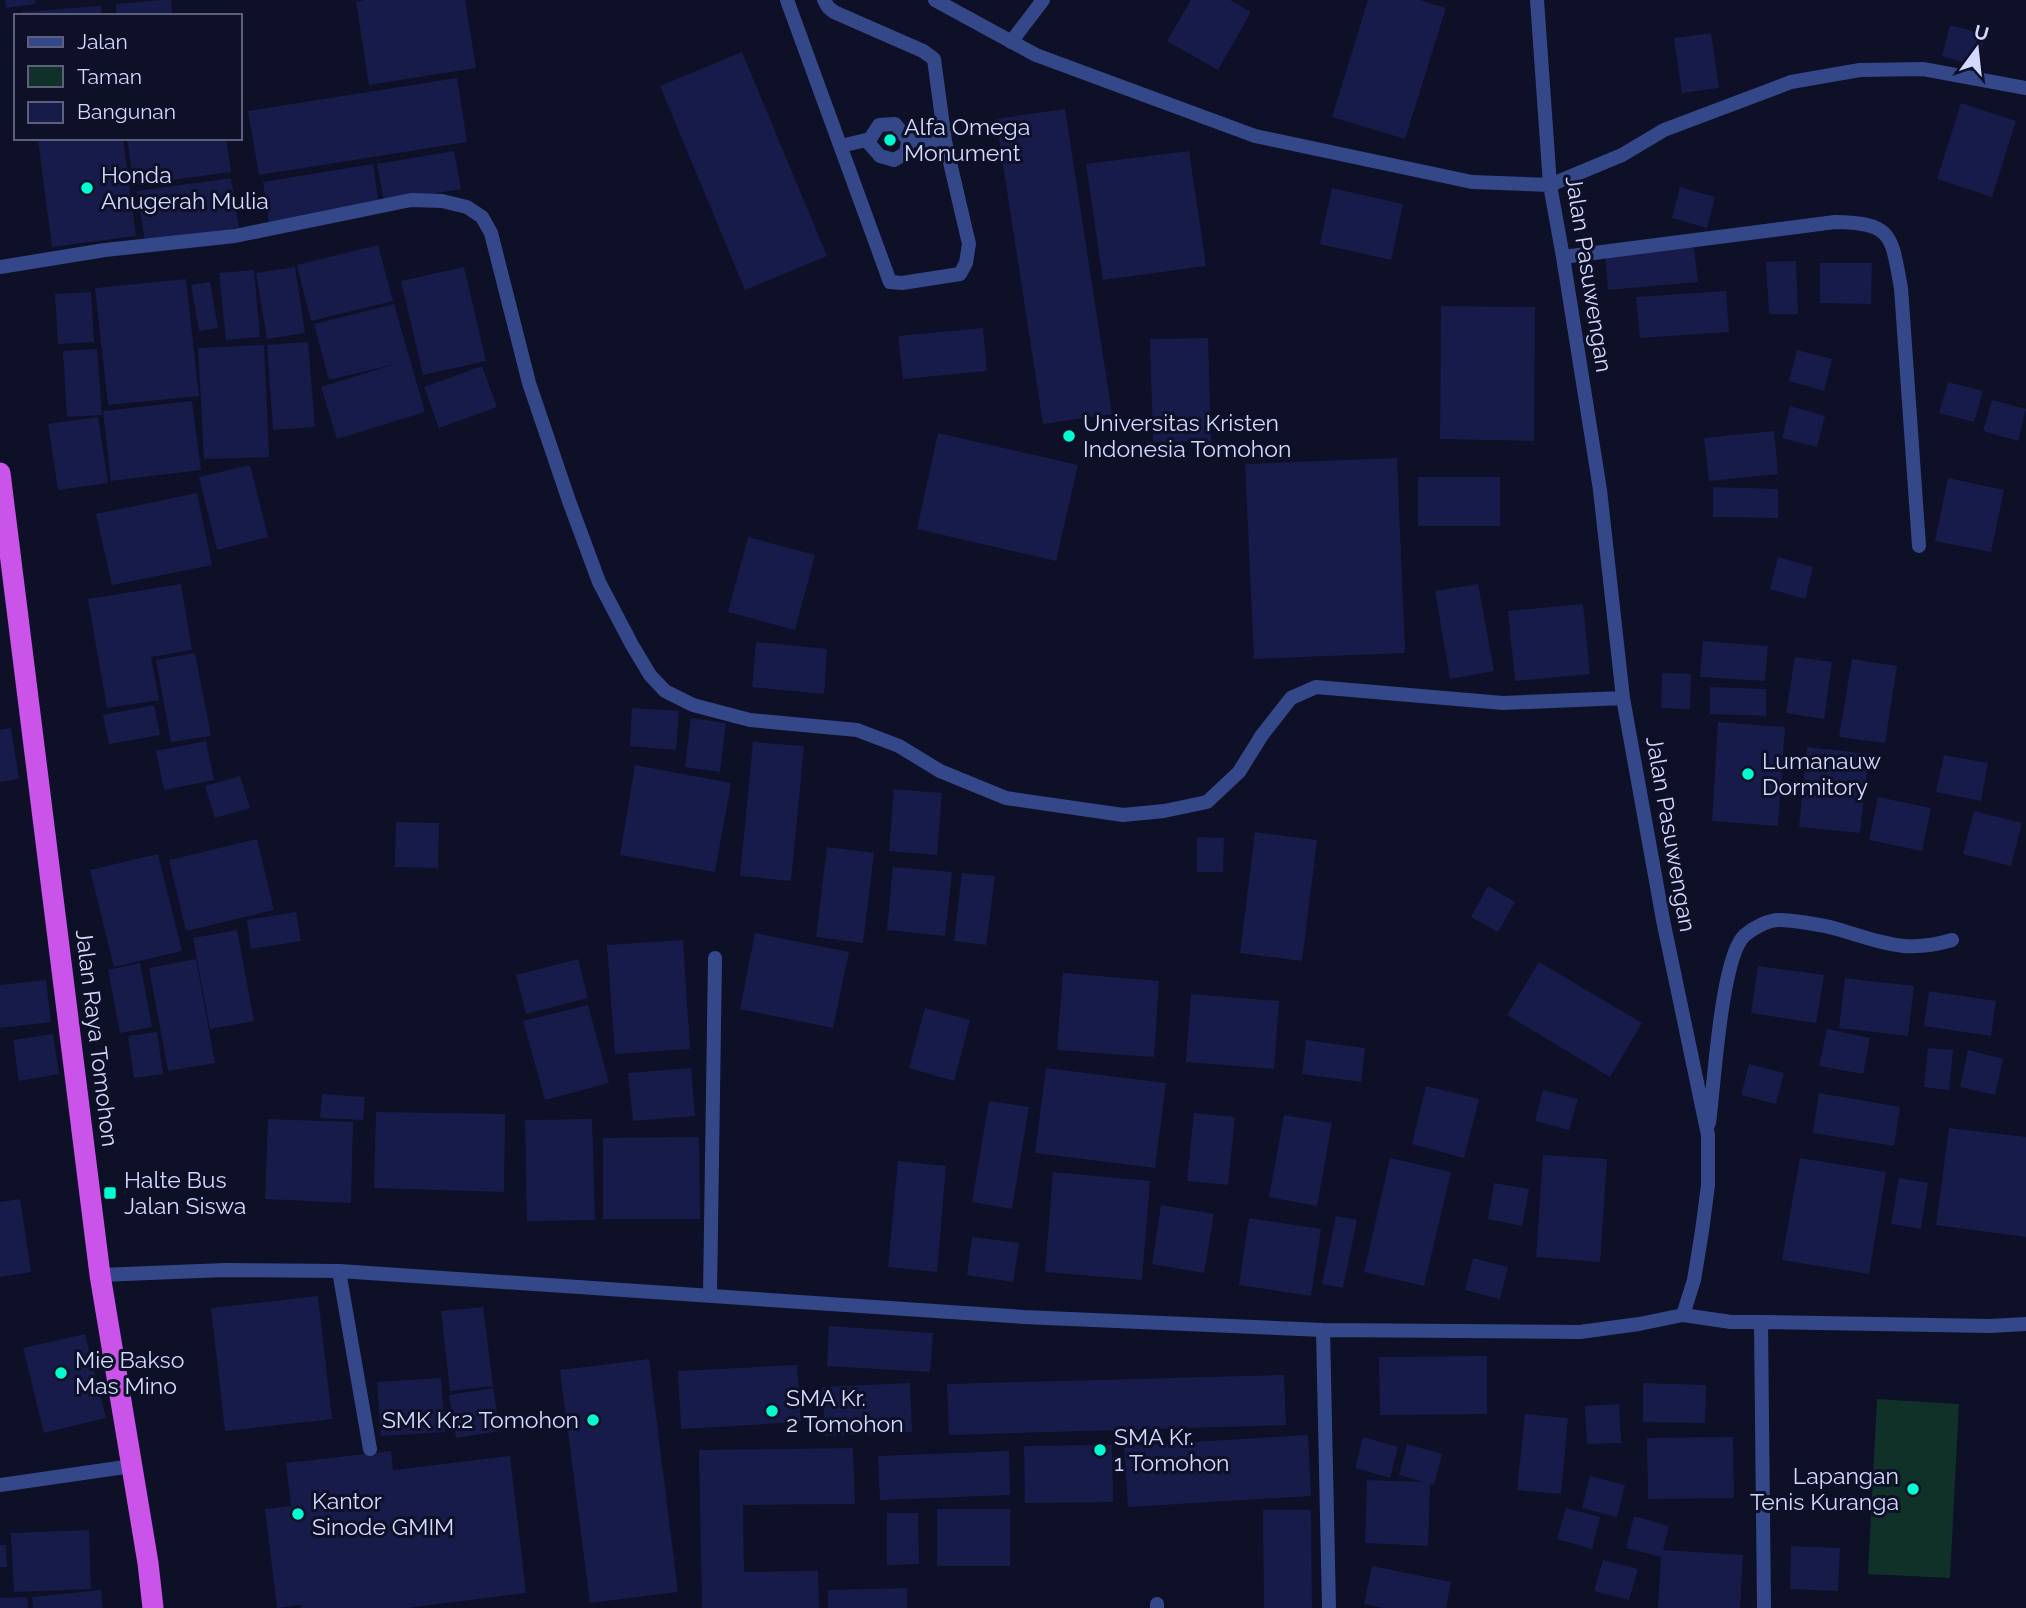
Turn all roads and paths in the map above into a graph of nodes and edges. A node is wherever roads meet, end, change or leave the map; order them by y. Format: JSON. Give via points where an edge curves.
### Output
{"nodes":[{"id":1,"x":787,"y":0,"type":"edge"},
{"id":2,"x":824,"y":0,"type":"edge"},
{"id":3,"x":935,"y":0,"type":"edge"},
{"id":4,"x":1043,"y":0,"type":"edge"},
{"id":5,"x":1537,"y":0,"type":"edge"},
{"id":6,"x":1011,"y":42,"type":"junction"},
{"id":7,"x":2026,"y":88,"type":"edge"},
{"id":8,"x":866,"y":140,"type":"junction"},
{"id":9,"x":908,"y":140,"type":"junction"},
{"id":10,"x":945,"y":141,"type":"junction"},
{"id":11,"x":841,"y":146,"type":"junction"},
{"id":12,"x":1550,"y":185,"type":"junction"},
{"id":13,"x":1563,"y":257,"type":"junction"},
{"id":14,"x":0,"y":267,"type":"edge"},
{"id":15,"x":0,"y":473,"type":"edge"},
{"id":16,"x":1919,"y":546,"type":"dead end"},
{"id":17,"x":1623,"y":698,"type":"junction"},
{"id":18,"x":1952,"y":940,"type":"dead end"},
{"id":19,"x":715,"y":958,"type":"dead end"},
{"id":20,"x":1708,"y":1135,"type":"junction"},
{"id":21,"x":339,"y":1271,"type":"junction"},
{"id":22,"x":100,"y":1275,"type":"junction"},
{"id":23,"x":710,"y":1295,"type":"junction"},
{"id":24,"x":1683,"y":1315,"type":"junction"},
{"id":25,"x":1761,"y":1322,"type":"junction"},
{"id":26,"x":2026,"y":1324,"type":"edge"},
{"id":27,"x":1323,"y":1330,"type":"junction"},
{"id":28,"x":370,"y":1449,"type":"dead end"},
{"id":29,"x":132,"y":1465,"type":"junction"},
{"id":30,"x":0,"y":1485,"type":"edge"},
{"id":31,"x":153,"y":1608,"type":"edge"},
{"id":32,"x":1329,"y":1608,"type":"edge"},
{"id":33,"x":1764,"y":1608,"type":"edge"}],
"edges":[{"from":1,"to":11,"type":"street"},
{"from":2,"to":10,"type":"street","via":[[834,12],[934,59]]},
{"from":3,"to":6,"type":"street"},
{"from":4,"to":6,"type":"street"},
{"from":5,"to":12,"type":"street","name":"Jalan Pasuwengan"},
{"from":6,"to":12,"type":"street","via":[[1255,136],[1472,182]]},
{"from":7,"to":12,"type":"street","via":[[1923,69],[1860,70],[1791,82],[1664,130],[1622,155]]},
{"from":8,"to":9,"type":"street","via":[[879,125],[895,124]]},
{"from":8,"to":9,"type":"street","via":[[880,156],[894,160],[906,153]]},
{"from":8,"to":11,"type":"street"},
{"from":9,"to":10,"type":"street"},
{"from":10,"to":11,"type":"street","via":[[969,244],[966,263],[960,274],[902,284],[890,282]]},
{"from":12,"to":13,"type":"street","name":"Jalan Pasuwengan"},
{"from":13,"to":16,"type":"street","via":[[1835,222],[1861,222],[1883,230],[1893,247],[1901,288]]},
{"from":13,"to":17,"type":"street","name":"Jalan Pasuwengan","via":[[1600,490]]},
{"from":14,"to":17,"type":"street","via":[[235,236],[411,200],[467,206],[482,217],[491,233],[529,383],[599,582],[650,675],[665,691],[693,705],[750,720],[857,730],[1006,798],[1123,815],[1207,802],[1239,772],[1291,698],[1316,687],[1503,703]]},
{"from":15,"to":22,"type":"highway","name":"Jalan Raya Tomohon"},
{"from":17,"to":20,"type":"street","name":"Jalan Pasuwengan"},
{"from":18,"to":20,"type":"street","via":[[1931,946],[1894,946],[1834,928],[1777,920],[1743,936],[1725,986]]},
{"from":19,"to":23,"type":"street"},
{"from":20,"to":24,"type":"street","name":"Jalan Pasuwengan","via":[[1702,1231]]},
{"from":21,"to":22,"type":"street"},
{"from":21,"to":23,"type":"street"},
{"from":21,"to":28,"type":"street"},
{"from":22,"to":29,"type":"highway","name":"Jalan Raya Tomohon"},
{"from":23,"to":27,"type":"street","via":[[1024,1317]]},
{"from":24,"to":25,"type":"street"},
{"from":24,"to":27,"type":"street","via":[[1580,1332]]},
{"from":25,"to":26,"type":"street"},
{"from":25,"to":33,"type":"street"},
{"from":27,"to":32,"type":"street"},
{"from":29,"to":30,"type":"street"},
{"from":29,"to":31,"type":"highway","name":"Jalan Raya Tomohon"}]}
